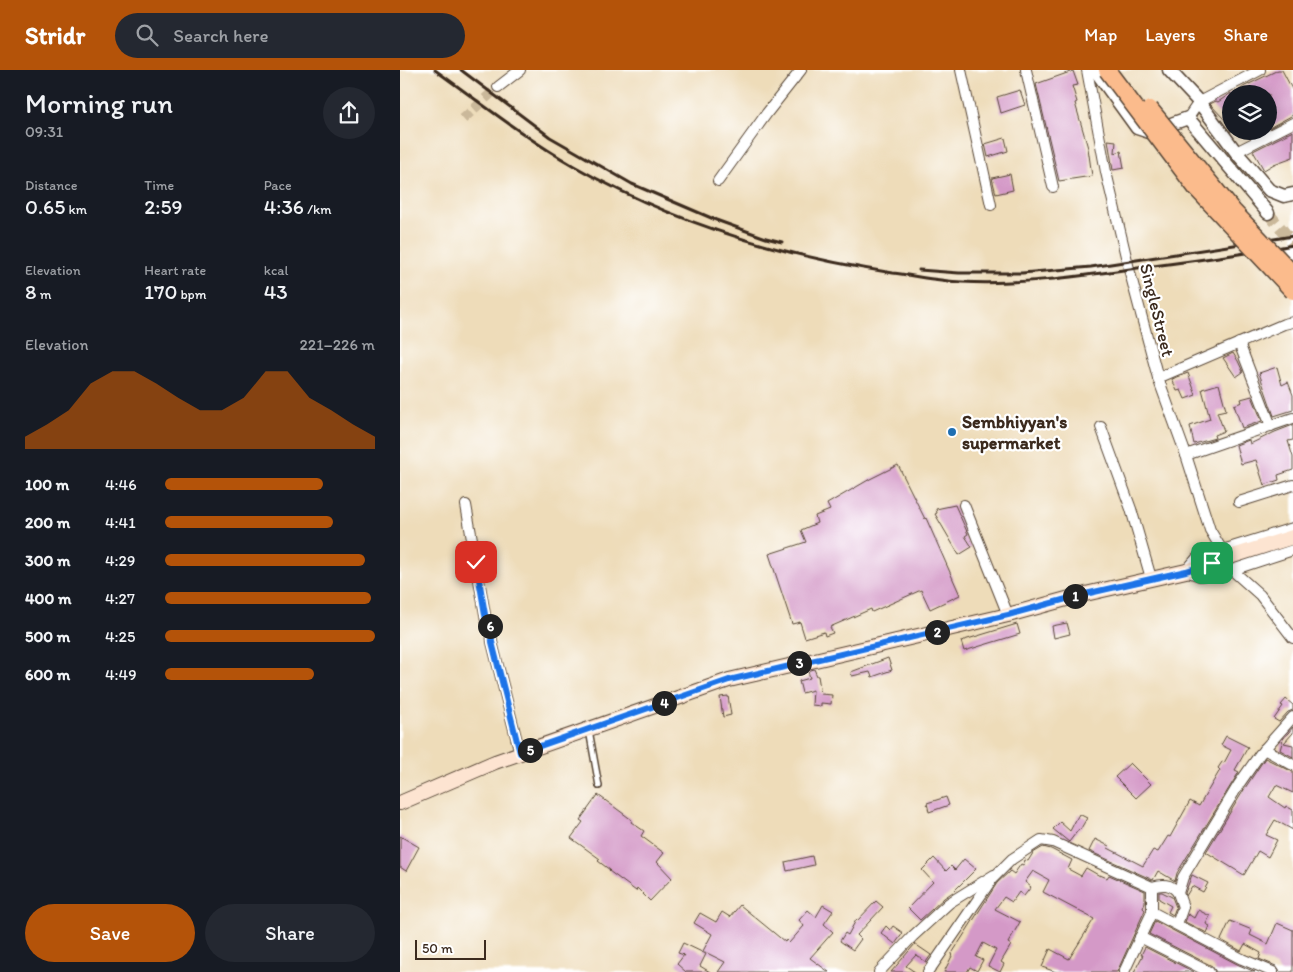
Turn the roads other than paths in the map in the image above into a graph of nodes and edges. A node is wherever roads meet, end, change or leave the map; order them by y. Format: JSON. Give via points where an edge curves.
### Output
{"nodes":[{"id":1,"x":520,"y":70,"type":"edge"},
{"id":2,"x":801,"y":70,"type":"edge"},
{"id":3,"x":961,"y":70,"type":"edge"},
{"id":4,"x":1026,"y":70,"type":"edge"},
{"id":5,"x":1087,"y":70,"type":"edge"},
{"id":6,"x":1095,"y":70,"type":"edge"},
{"id":7,"x":1107,"y":70,"type":"edge"},
{"id":8,"x":1120,"y":70,"type":"edge"},
{"id":9,"x":1168,"y":70,"type":"edge"},
{"id":10,"x":1260,"y":70,"type":"edge"},
{"id":11,"x":498,"y":87,"type":"tunnel mouth"},
{"id":12,"x":1199,"y":102,"type":"junction"},
{"id":13,"x":1188,"y":118,"type":"junction"},
{"id":14,"x":1293,"y":123,"type":"edge"},
{"id":15,"x":1236,"y":152,"type":"junction"},
{"id":16,"x":718,"y":181,"type":"dead end"},
{"id":17,"x":1053,"y":188,"type":"dead end"},
{"id":18,"x":1293,"y":194,"type":"edge"},
{"id":19,"x":991,"y":205,"type":"dead end"},
{"id":20,"x":1268,"y":213,"type":"tunnel mouth"},
{"id":21,"x":1293,"y":274,"type":"edge"},
{"id":22,"x":1293,"y":292,"type":"edge"},
{"id":23,"x":1293,"y":322,"type":"edge"},
{"id":24,"x":1239,"y":343,"type":"junction"},
{"id":25,"x":1158,"y":378,"type":"junction"},
{"id":26,"x":1293,"y":418,"type":"edge"},
{"id":27,"x":1271,"y":426,"type":"junction"},
{"id":28,"x":1101,"y":427,"type":"dead end"},
{"id":29,"x":1186,"y":455,"type":"junction"},
{"id":30,"x":1293,"y":485,"type":"edge"},
{"id":31,"x":1239,"y":502,"type":"dead end"},
{"id":32,"x":466,"y":505,"type":"dead end"},
{"id":33,"x":964,"y":505,"type":"dead end"},
{"id":34,"x":1293,"y":528,"type":"edge"},
{"id":35,"x":1293,"y":537,"type":"edge"},
{"id":36,"x":1222,"y":550,"type":"junction"},
{"id":37,"x":1293,"y":550,"type":"edge"},
{"id":38,"x":1232,"y":570,"type":"junction"},
{"id":39,"x":1186,"y":571,"type":"junction"},
{"id":40,"x":1151,"y":578,"type":"junction"},
{"id":41,"x":1008,"y":615,"type":"junction"},
{"id":42,"x":1293,"y":638,"type":"edge"},
{"id":43,"x":1293,"y":717,"type":"edge"},
{"id":44,"x":590,"y":735,"type":"junction"},
{"id":45,"x":1264,"y":749,"type":"junction"},
{"id":46,"x":520,"y":753,"type":"junction"},
{"id":47,"x":1293,"y":765,"type":"edge"},
{"id":48,"x":600,"y":786,"type":"dead end"},
{"id":49,"x":400,"y":804,"type":"edge"},
{"id":50,"x":1001,"y":870,"type":"junction"},
{"id":51,"x":1152,"y":887,"type":"junction"},
{"id":52,"x":1178,"y":893,"type":"junction"},
{"id":53,"x":1152,"y":912,"type":"junction"},
{"id":54,"x":1176,"y":924,"type":"junction"},
{"id":55,"x":1140,"y":937,"type":"junction"},
{"id":56,"x":880,"y":972,"type":"edge"},
{"id":57,"x":928,"y":972,"type":"edge"},
{"id":58,"x":1124,"y":972,"type":"edge"},
{"id":59,"x":1209,"y":972,"type":"edge"},
{"id":60,"x":1273,"y":972,"type":"edge"}],
"edges":[{"from":1,"to":11,"type":"street"},
{"from":2,"to":16,"type":"street"},
{"from":3,"to":19,"type":"street"},
{"from":4,"to":17,"type":"street"},
{"from":5,"to":25,"type":"street","name":"SingleStreet","via":[[1106,172]]},
{"from":6,"to":13,"type":"street","via":[[1137,128],[1149,132]]},
{"from":7,"to":22,"type":"highway","bridge":true,"via":[[1196,188]]},
{"from":8,"to":21,"type":"highway","bridge":true,"via":[[1233,211]]},
{"from":9,"to":12,"type":"street"},
{"from":10,"to":12,"type":"street"},
{"from":12,"to":13,"type":"street"},
{"from":12,"to":15,"type":"street"},
{"from":13,"to":20,"type":"street"},
{"from":14,"to":15,"type":"street"},
{"from":15,"to":18,"type":"street","via":[[1270,191],[1285,196]]},
{"from":23,"to":24,"type":"street"},
{"from":24,"to":25,"type":"street"},
{"from":24,"to":27,"type":"street"},
{"from":25,"to":29,"type":"street","name":"SingleStreet"},
{"from":26,"to":27,"type":"street"},
{"from":27,"to":29,"type":"street"},
{"from":28,"to":40,"type":"street","via":[[1131,509]]},
{"from":29,"to":36,"type":"street","name":"SingleStreet","via":[[1210,530]]},
{"from":30,"to":31,"type":"street"},
{"from":32,"to":46,"type":"street","via":[[486,620],[491,628]]},
{"from":33,"to":41,"type":"street"},
{"from":34,"to":36,"type":"street"},
{"from":35,"to":39,"type":"main road"},
{"from":36,"to":39,"type":"street","via":[[1197,558]]},
{"from":37,"to":38,"type":"street"},
{"from":38,"to":39,"type":"street","via":[[1200,576]]},
{"from":38,"to":42,"type":"street","via":[[1260,595]]},
{"from":39,"to":40,"type":"main road"},
{"from":40,"to":41,"type":"main road"},
{"from":41,"to":44,"type":"main road","via":[[729,680]]},
{"from":43,"to":45,"type":"street"},
{"from":44,"to":46,"type":"main road"},
{"from":44,"to":48,"type":"lane"},
{"from":45,"to":47,"type":"street"},
{"from":45,"to":52,"type":"street","via":[[1183,877]]},
{"from":46,"to":49,"type":"main road"},
{"from":50,"to":51,"type":"street","via":[[1043,839]]},
{"from":50,"to":56,"type":"street","via":[[949,903]]},
{"from":50,"to":57,"type":"street"},
{"from":51,"to":52,"type":"street","via":[[1167,885]]},
{"from":51,"to":53,"type":"street"},
{"from":52,"to":54,"type":"street","via":[[1184,907]]},
{"from":53,"to":54,"type":"street"},
{"from":53,"to":55,"type":"street"},
{"from":54,"to":60,"type":"street"},
{"from":55,"to":58,"type":"street"},
{"from":55,"to":59,"type":"street"}]}
